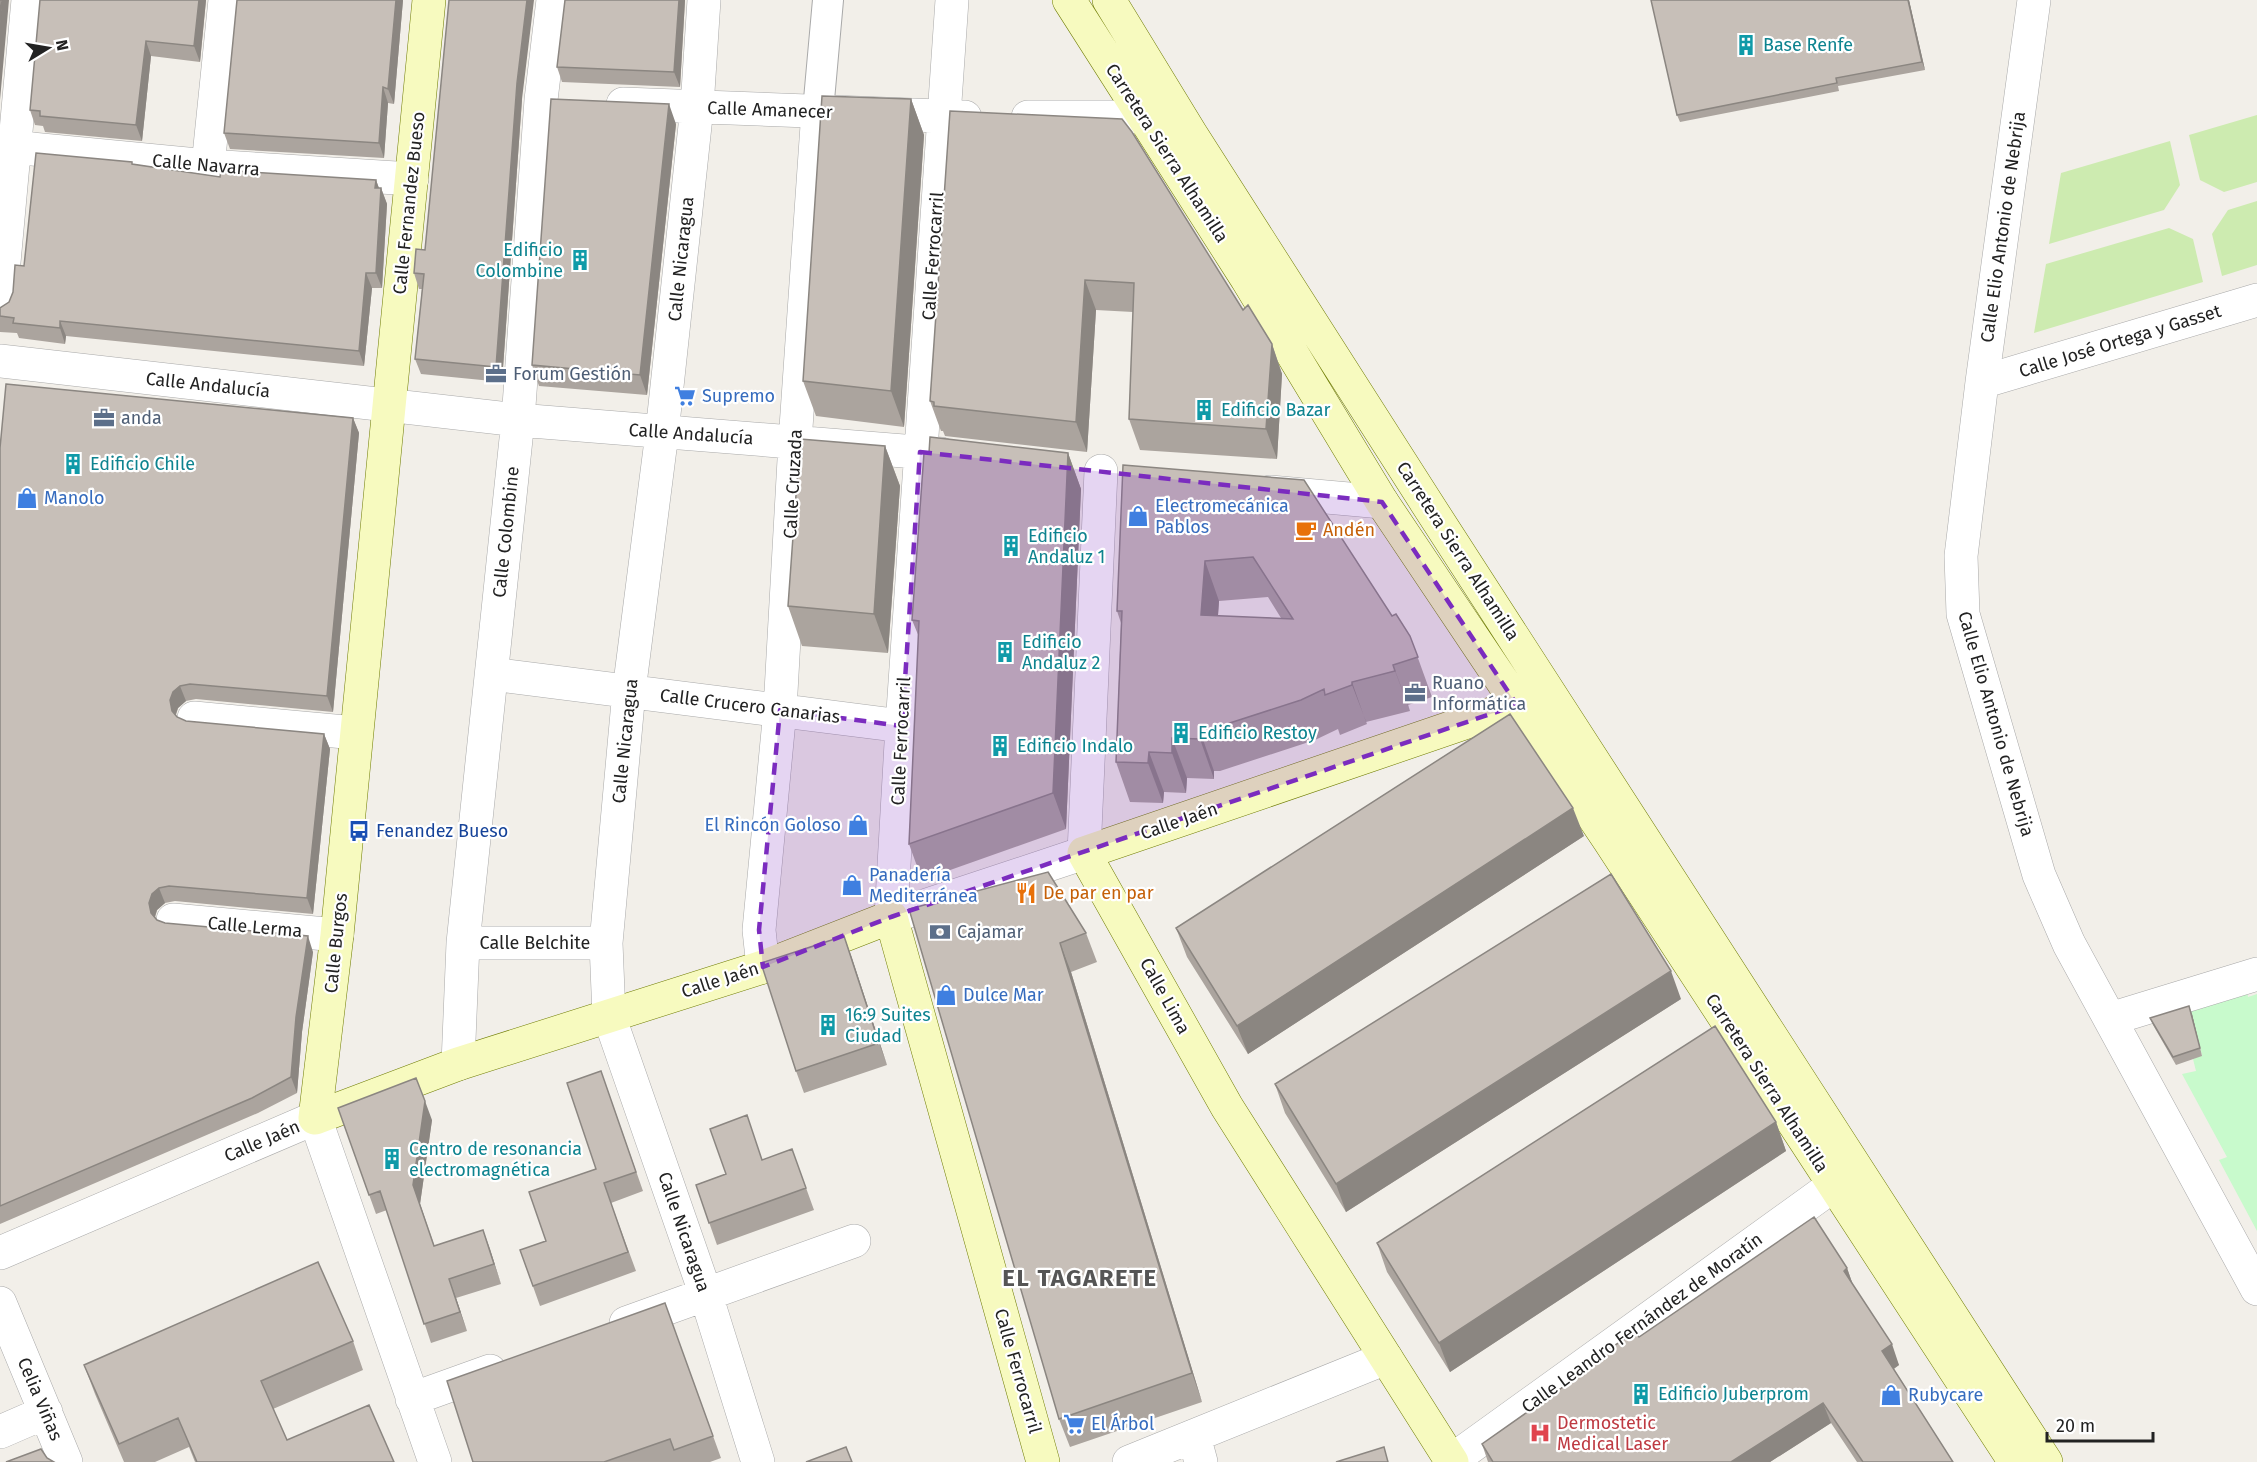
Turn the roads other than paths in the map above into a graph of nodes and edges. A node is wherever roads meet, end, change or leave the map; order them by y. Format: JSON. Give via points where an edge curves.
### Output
{"nodes":[{"id":1,"x":28,"y":0,"type":"edge"},
{"id":2,"x":225,"y":0,"type":"edge"},
{"id":3,"x":429,"y":0,"type":"edge"},
{"id":4,"x":553,"y":0,"type":"edge"},
{"id":5,"x":704,"y":0,"type":"edge"},
{"id":6,"x":828,"y":0,"type":"edge"},
{"id":7,"x":952,"y":0,"type":"edge"},
{"id":8,"x":1069,"y":0,"type":"edge"},
{"id":9,"x":1090,"y":0,"type":"edge"},
{"id":10,"x":1109,"y":0,"type":"edge"},
{"id":11,"x":2034,"y":0,"type":"edge"},
{"id":12,"x":1137,"y":45,"type":"junction"},
{"id":13,"x":565,"y":101,"type":"junction"},
{"id":14,"x":697,"y":107,"type":"junction"},
{"id":15,"x":818,"y":111,"type":"junction"},
{"id":16,"x":943,"y":117,"type":"junction"},
{"id":17,"x":1143,"y":117,"type":"junction"},
{"id":18,"x":7,"y":147,"type":"edge"},
{"id":19,"x":208,"y":166,"type":"junction"},
{"id":20,"x":412,"y":179,"type":"junction"},
{"id":21,"x":1262,"y":245,"type":"junction"},
{"id":22,"x":2257,"y":300,"type":"edge"},
{"id":23,"x":0,"y":306,"type":"edge"},
{"id":24,"x":0,"y":361,"type":"edge"},
{"id":25,"x":1982,"y":382,"type":"junction"},
{"id":26,"x":388,"y":405,"type":"junction"},
{"id":27,"x":518,"y":420,"type":"junction"},
{"id":28,"x":663,"y":433,"type":"junction"},
{"id":29,"x":795,"y":442,"type":"junction"},
{"id":30,"x":920,"y":452,"type":"junction"},
{"id":31,"x":965,"y":457,"type":"edge"},
{"id":32,"x":1358,"y":461,"type":"junction"},
{"id":33,"x":1067,"y":467,"type":"edge"},
{"id":34,"x":1101,"y":471,"type":"junction"},
{"id":35,"x":1135,"y":475,"type":"edge"},
{"id":36,"x":1239,"y":488,"type":"edge"},
{"id":37,"x":1382,"y":502,"type":"junction"},
{"id":38,"x":492,"y":674,"type":"junction"},
{"id":39,"x":630,"y":691,"type":"junction"},
{"id":40,"x":1517,"y":705,"type":"junction"},
{"id":41,"x":780,"y":710,"type":"junction"},
{"id":42,"x":194,"y":718,"type":"dead end"},
{"id":43,"x":902,"y":726,"type":"junction"},
{"id":44,"x":356,"y":733,"type":"junction"},
{"id":45,"x":1084,"y":853,"type":"junction"},
{"id":46,"x":1655,"y":856,"type":"junction"},
{"id":47,"x":891,"y":917,"type":"junction"},
{"id":48,"x":173,"y":920,"type":"dead end"},
{"id":49,"x":337,"y":935,"type":"junction"},
{"id":50,"x":463,"y":943,"type":"junction"},
{"id":51,"x":606,"y":943,"type":"junction"},
{"id":52,"x":763,"y":967,"type":"junction"},
{"id":53,"x":2257,"y":974,"type":"edge"},
{"id":54,"x":609,"y":1016,"type":"junction"},
{"id":55,"x":2110,"y":1019,"type":"junction"},
{"id":56,"x":458,"y":1064,"type":"junction"},
{"id":57,"x":315,"y":1118,"type":"junction"},
{"id":58,"x":1834,"y":1185,"type":"junction"},
{"id":59,"x":854,"y":1241,"type":"dead end"},
{"id":60,"x":0,"y":1253,"type":"edge"},
{"id":61,"x":2257,"y":1289,"type":"edge"},
{"id":62,"x":706,"y":1295,"type":"junction"},
{"id":63,"x":0,"y":1303,"type":"edge"},
{"id":64,"x":593,"y":1335,"type":"edge"},
{"id":65,"x":1386,"y":1358,"type":"junction"},
{"id":66,"x":514,"y":1363,"type":"edge"},
{"id":67,"x":412,"y":1399,"type":"junction"},
{"id":68,"x":46,"y":1412,"type":"junction"},
{"id":69,"x":0,"y":1432,"type":"edge"},
{"id":70,"x":1197,"y":1449,"type":"edge"},
{"id":71,"x":1452,"y":1461,"type":"edge"},
{"id":72,"x":66,"y":1462,"type":"edge"},
{"id":73,"x":435,"y":1462,"type":"edge"},
{"id":74,"x":758,"y":1462,"type":"edge"},
{"id":75,"x":1043,"y":1462,"type":"edge"},
{"id":76,"x":1129,"y":1462,"type":"edge"},
{"id":77,"x":2015,"y":1462,"type":"edge"},
{"id":78,"x":2046,"y":1462,"type":"edge"}],
"edges":[{"from":1,"to":18,"type":"street"},
{"from":2,"to":19,"type":"street"},
{"from":3,"to":20,"type":"main road","name":"Calle Fernandez Bueso"},
{"from":4,"to":13,"type":"street","name":"Calle Colombine"},
{"from":5,"to":14,"type":"street","name":"Calle Nicaragua"},
{"from":6,"to":15,"type":"street","name":"Calle Cruzada"},
{"from":7,"to":16,"type":"street","name":"Calle Ferrocarril"},
{"from":8,"to":17,"type":"main road","name":"Carretera Sierra Alhamilla"},
{"from":9,"to":12,"type":"main road","name":"Carretera Sierra Alhamilla"},
{"from":10,"to":12,"type":"main road","name":"Carretera Sierra Alhamilla"},
{"from":11,"to":25,"type":"street","name":"Calle Elio Antonio de Nebrija"},
{"from":12,"to":21,"type":"main road","name":"Carretera Sierra Alhamilla"},
{"from":13,"to":14,"type":"street","name":"Calle Amanecer"},
{"from":13,"to":27,"type":"street","name":"Calle Colombine"},
{"from":14,"to":15,"type":"street","name":"Calle Amanecer"},
{"from":14,"to":28,"type":"street","name":"Calle Nicaragua"},
{"from":15,"to":16,"type":"street","name":"Calle Amanecer"},
{"from":15,"to":29,"type":"street","name":"Calle Cruzada"},
{"from":16,"to":17,"type":"street","name":"Calle Amanecer"},
{"from":16,"to":30,"type":"street","name":"Calle Ferrocarril"},
{"from":17,"to":32,"type":"main road","name":"Carretera Sierra Alhamilla"},
{"from":18,"to":19,"type":"street","name":"Calle Navarra"},
{"from":18,"to":23,"type":"street"},
{"from":19,"to":20,"type":"street","name":"Calle Navarra"},
{"from":20,"to":26,"type":"main road","name":"Calle Fernandez Bueso"},
{"from":21,"to":32,"type":"main road","name":"Carretera Sierra Alhamilla","via":[[1275,289],[1339,398]]},
{"from":21,"to":46,"type":"main road","name":"Carretera Sierra Alhamilla"},
{"from":22,"to":25,"type":"street","name":"Calle José Ortega y Gasset"},
{"from":24,"to":26,"type":"street","name":"Calle Andalucía"},
{"from":25,"to":55,"type":"street","name":"Calle Elio Antonio de Nebrija","via":[[1961,556],[1963,614],[2039,874],[2069,944]]},
{"from":26,"to":27,"type":"street","name":"Calle Andalucía"},
{"from":26,"to":44,"type":"main road","name":"Calle Burgos"},
{"from":27,"to":28,"type":"street","name":"Calle Andalucía"},
{"from":27,"to":38,"type":"street","name":"Calle Colombine"},
{"from":28,"to":29,"type":"street","name":"Calle Andalucía"},
{"from":28,"to":39,"type":"street","name":"Calle Nicaragua"},
{"from":29,"to":30,"type":"street","name":"Calle Andalucía"},
{"from":29,"to":41,"type":"street","name":"Calle Cruzada"},
{"from":30,"to":31,"type":"street","name":"Calle Andalucía"},
{"from":30,"to":43,"type":"street","name":"Calle Ferrocarril"},
{"from":32,"to":37,"type":"main road","name":"Carretera Sierra Alhamilla"},
{"from":33,"to":34,"type":"street"},
{"from":34,"to":35,"type":"street"},
{"from":34,"to":45,"type":"street"},
{"from":36,"to":37,"type":"street"},
{"from":37,"to":40,"type":"main road","name":"Carretera Sierra Alhamilla"},
{"from":38,"to":39,"type":"street","name":"Calle Crucero Canarias"},
{"from":38,"to":50,"type":"street","name":"Calle Colombine"},
{"from":39,"to":41,"type":"street","name":"Calle Crucero Canarias"},
{"from":39,"to":51,"type":"street","name":"Calle Nicaragua"},
{"from":40,"to":45,"type":"main road","name":"Calle Jaén"},
{"from":40,"to":46,"type":"main road","name":"Carretera Sierra Alhamilla","via":[[1542,717],[1619,828]]},
{"from":40,"to":58,"type":"main road","name":"Carretera Sierra Alhamilla"},
{"from":41,"to":43,"type":"street","name":"Calle Crucero Canarias"},
{"from":41,"to":52,"type":"street","name":"Calle Cruzada","via":[[759,930]]},
{"from":42,"to":44,"type":"street"},
{"from":43,"to":47,"type":"street","name":"Calle Ferrocarril"},
{"from":44,"to":49,"type":"main road","name":"Calle Burgos"},
{"from":45,"to":47,"type":"street","name":"Calle Jaén"},
{"from":45,"to":65,"type":"main road","name":"Calle Lima","via":[[1227,1107]]},
{"from":46,"to":78,"type":"main road","name":"Carretera Sierra Alhamilla"},
{"from":47,"to":52,"type":"main road","name":"Calle Jaén"},
{"from":47,"to":75,"type":"main road","name":"Calle Ferrocarril"},
{"from":48,"to":49,"type":"street","name":"Calle Lerma"},
{"from":49,"to":57,"type":"main road","name":"Calle Burgos"},
{"from":50,"to":51,"type":"street","name":"Calle Belchite"},
{"from":50,"to":56,"type":"street","name":"Calle Colombine"},
{"from":51,"to":54,"type":"street","name":"Calle Nicaragua"},
{"from":52,"to":54,"type":"main road","name":"Calle Jaén"},
{"from":53,"to":55,"type":"street"},
{"from":54,"to":56,"type":"main road","name":"Calle Jaén"},
{"from":54,"to":62,"type":"street","name":"Calle Nicaragua"},
{"from":55,"to":61,"type":"street","name":"Calle Elio Antonio de Nebrija"},
{"from":56,"to":57,"type":"main road","name":"Calle Jaén"},
{"from":57,"to":60,"type":"street","name":"Calle Jaén"},
{"from":57,"to":67,"type":"street","name":"Calle Burgos"},
{"from":58,"to":71,"type":"street","name":"Calle Leandro Fernández de Moratín"},
{"from":58,"to":77,"type":"main road","name":"Carretera Sierra Alhamilla"},
{"from":59,"to":62,"type":"street"},
{"from":62,"to":64,"type":"street"},
{"from":62,"to":74,"type":"street","name":"Calle Nicaragua"},
{"from":63,"to":68,"type":"street","name":"Celia Viñas"},
{"from":65,"to":70,"type":"street"},
{"from":65,"to":71,"type":"main road","name":"Calle Lima"},
{"from":66,"to":67,"type":"street"},
{"from":67,"to":73,"type":"street","name":"Calle Burgos"},
{"from":68,"to":69,"type":"street"},
{"from":68,"to":72,"type":"street","name":"Celia Viñas"},
{"from":70,"to":76,"type":"street"}]}
